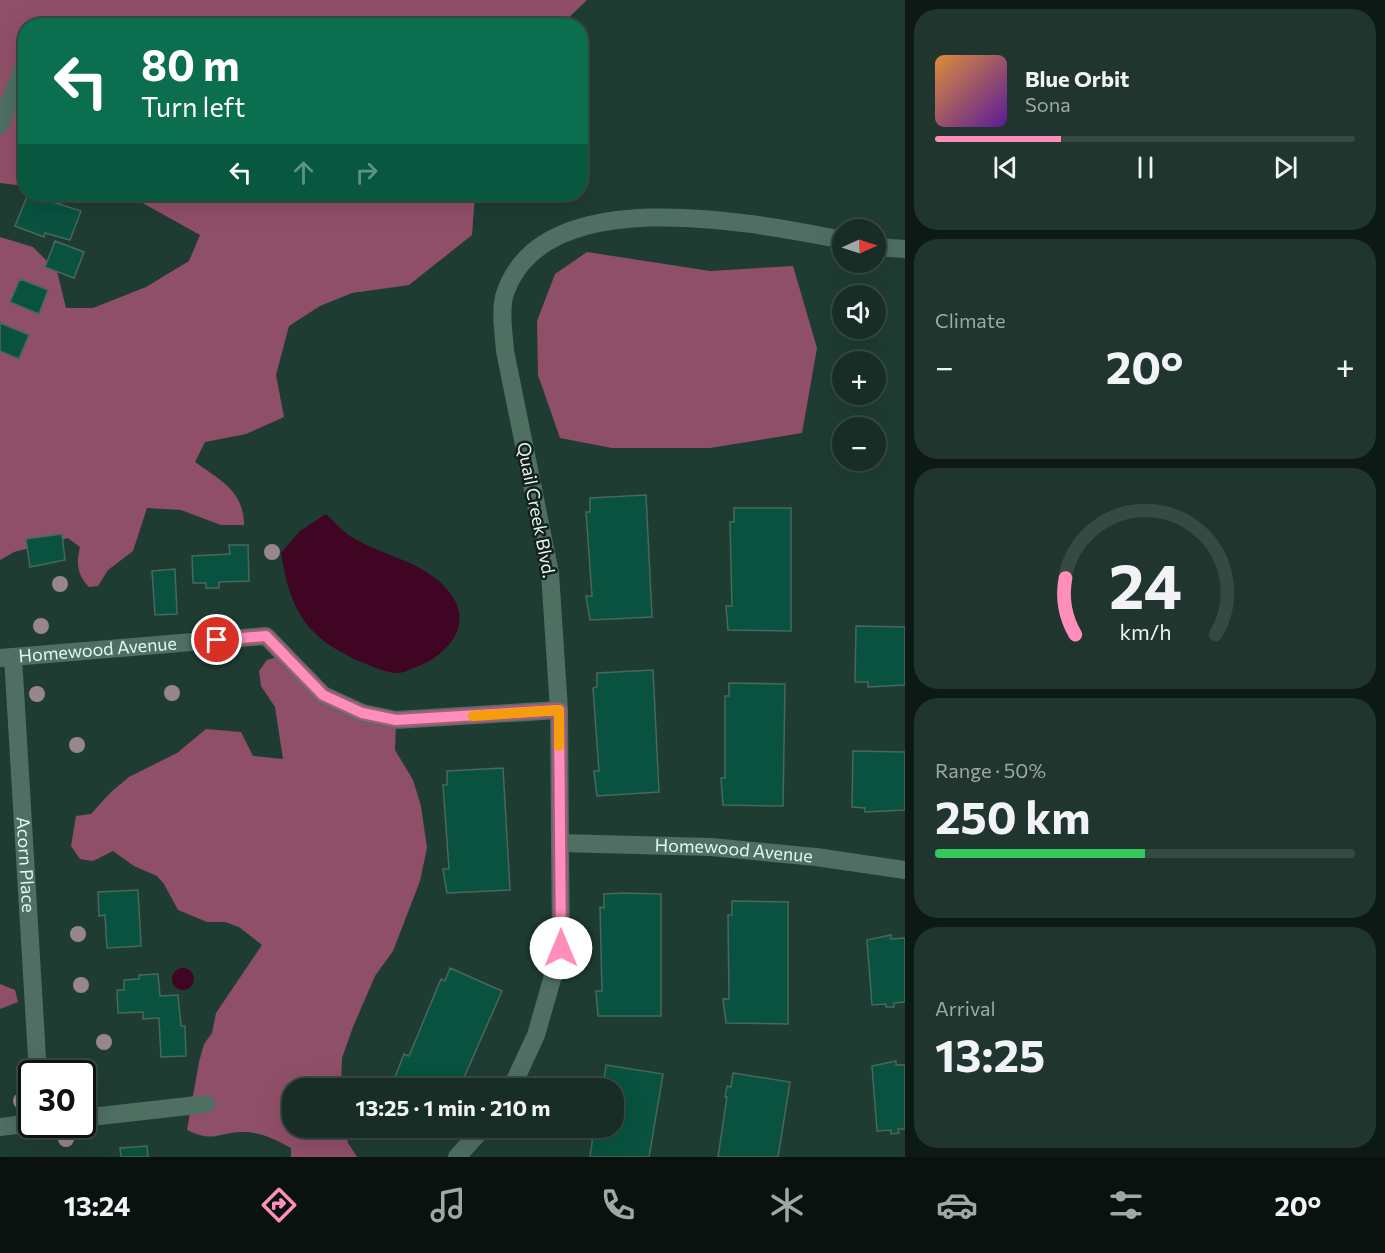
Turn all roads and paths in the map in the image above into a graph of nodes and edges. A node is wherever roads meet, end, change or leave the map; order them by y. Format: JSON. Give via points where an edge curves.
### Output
{"nodes":[{"id":1,"x":18,"y":81,"type":"edge"},
{"id":2,"x":0,"y":125,"type":"edge"},
{"id":3,"x":832,"y":238,"type":"edge"},
{"id":4,"x":886,"y":248,"type":"edge"},
{"id":5,"x":905,"y":249,"type":"edge"},
{"id":6,"x":7,"y":658,"type":"edge"},
{"id":7,"x":559,"y":710,"type":"junction"},
{"id":8,"x":560,"y":843,"type":"junction"},
{"id":9,"x":905,"y":870,"type":"edge"},
{"id":10,"x":37,"y":1060,"type":"edge"},
{"id":11,"x":516,"y":1078,"type":"edge"},
{"id":12,"x":206,"y":1104,"type":"dead end"},
{"id":13,"x":96,"y":1116,"type":"edge"},
{"id":14,"x":18,"y":1125,"type":"edge"},
{"id":15,"x":0,"y":1127,"type":"edge"},
{"id":16,"x":474,"y":1138,"type":"edge"},
{"id":17,"x":457,"y":1157,"type":"edge"}],
"edges":[{"from":1,"to":2,"type":"street"},
{"from":3,"to":7,"type":"street","name":"Quail Creek Blvd.","via":[[726,219],[613,219],[559,234],[525,262],[512,279],[504,298],[502,321],[550,573]]},
{"from":4,"to":5,"type":"street"},
{"from":6,"to":7,"type":"street","name":"Homewood Avenue","via":[[266,636],[323,695],[362,713],[396,720]]},
{"from":6,"to":10,"type":"street","name":"Acorn Place"},
{"from":7,"to":8,"type":"street","name":"Quail Creek Blvd."},
{"from":8,"to":9,"type":"street","name":"Homewood Avenue","via":[[711,847]]},
{"from":8,"to":11,"type":"street","name":"Quail Creek Blvd.","via":[[561,948],[537,1035]]},
{"from":12,"to":13,"type":"street"},
{"from":14,"to":15,"type":"street"},
{"from":16,"to":17,"type":"street"}]}
